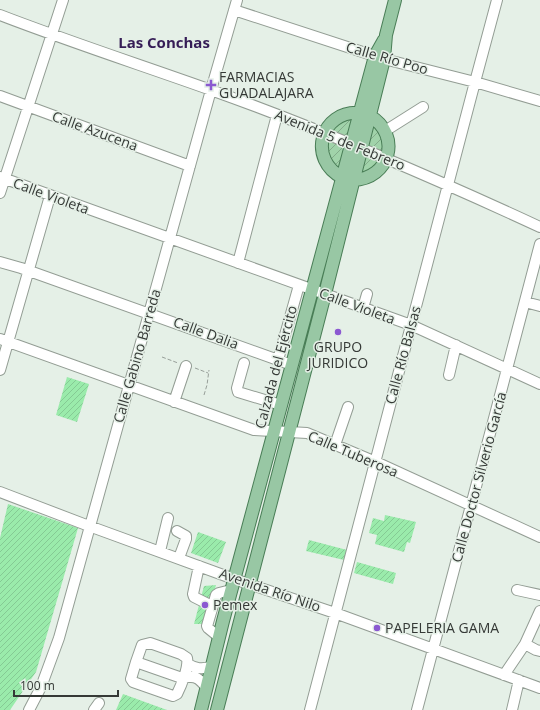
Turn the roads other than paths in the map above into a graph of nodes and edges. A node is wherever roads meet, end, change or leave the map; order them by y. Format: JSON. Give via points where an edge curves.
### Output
{"nodes":[{"id":1,"x":63,"y":0,"type":"edge"},
{"id":2,"x":237,"y":0,"type":"edge"},
{"id":3,"x":395,"y":0,"type":"edge"},
{"id":4,"x":498,"y":0,"type":"edge"},
{"id":5,"x":234,"y":10,"type":"junction"},
{"id":6,"x":0,"y":15,"type":"edge"},
{"id":7,"x":51,"y":34,"type":"junction"},
{"id":8,"x":380,"y":57,"type":"junction"},
{"id":9,"x":475,"y":82,"type":"junction"},
{"id":10,"x":211,"y":90,"type":"junction"},
{"id":11,"x":0,"y":96,"type":"edge"},
{"id":12,"x":540,"y":101,"type":"edge"},
{"id":13,"x":28,"y":106,"type":"junction"},
{"id":14,"x":423,"y":107,"type":"dead end"},
{"id":15,"x":277,"y":115,"type":"junction"},
{"id":16,"x":365,"y":115,"type":"junction"},
{"id":17,"x":385,"y":131,"type":"junction"},
{"id":18,"x":324,"y":133,"type":"junction"},
{"id":19,"x":357,"y":146,"type":"junction"},
{"id":20,"x":387,"y":159,"type":"junction"},
{"id":21,"x":190,"y":166,"type":"junction"},
{"id":22,"x":2,"y":178,"type":"edge"},
{"id":23,"x":348,"y":179,"type":"junction"},
{"id":24,"x":449,"y":185,"type":"junction"},
{"id":25,"x":0,"y":193,"type":"edge"},
{"id":26,"x":50,"y":196,"type":"junction"},
{"id":27,"x":540,"y":227,"type":"edge"},
{"id":28,"x":169,"y":239,"type":"junction"},
{"id":29,"x":540,"y":244,"type":"edge"},
{"id":30,"x":0,"y":262,"type":"edge"},
{"id":31,"x":238,"y":264,"type":"junction"},
{"id":32,"x":28,"y":270,"type":"junction"},
{"id":33,"x":299,"y":285,"type":"junction"},
{"id":34,"x":312,"y":290,"type":"junction"},
{"id":35,"x":325,"y":294,"type":"junction"},
{"id":36,"x":366,"y":294,"type":"dead end"},
{"id":37,"x":294,"y":300,"type":"junction"},
{"id":38,"x":525,"y":302,"type":"junction"},
{"id":39,"x":308,"y":304,"type":"junction"},
{"id":40,"x":540,"y":306,"type":"edge"},
{"id":41,"x":363,"y":308,"type":"junction"},
{"id":42,"x":149,"y":312,"type":"junction"},
{"id":43,"x":411,"y":325,"type":"junction"},
{"id":44,"x":4,"y":341,"type":"edge"},
{"id":45,"x":456,"y":345,"type":"junction"},
{"id":46,"x":279,"y":355,"type":"junction"},
{"id":47,"x":294,"y":359,"type":"junction"},
{"id":48,"x":244,"y":363,"type":"dead end"},
{"id":49,"x":186,"y":366,"type":"dead end"},
{"id":50,"x":508,"y":369,"type":"junction"},
{"id":51,"x":0,"y":370,"type":"edge"},
{"id":52,"x":449,"y":375,"type":"dead end"},
{"id":53,"x":540,"y":384,"type":"edge"},
{"id":54,"x":128,"y":385,"type":"junction"},
{"id":55,"x":174,"y":402,"type":"junction"},
{"id":56,"x":281,"y":405,"type":"junction"},
{"id":57,"x":348,"y":407,"type":"dead end"},
{"id":58,"x":274,"y":432,"type":"junction"},
{"id":59,"x":289,"y":432,"type":"junction"},
{"id":60,"x":335,"y":445,"type":"junction"},
{"id":61,"x":376,"y":462,"type":"junction"},
{"id":62,"x":0,"y":492,"type":"edge"},
{"id":63,"x":471,"y":506,"type":"junction"},
{"id":64,"x":168,"y":518,"type":"dead end"},
{"id":65,"x":89,"y":526,"type":"junction"},
{"id":66,"x":177,"y":531,"type":"dead end"},
{"id":67,"x":540,"y":537,"type":"edge"},
{"id":68,"x":160,"y":552,"type":"junction"},
{"id":69,"x":179,"y":558,"type":"junction"},
{"id":70,"x":199,"y":566,"type":"junction"},
{"id":71,"x":251,"y":583,"type":"junction"},
{"id":72,"x":233,"y":584,"type":"junction"},
{"id":73,"x":517,"y":590,"type":"dead end"},
{"id":74,"x":540,"y":595,"type":"edge"},
{"id":75,"x":212,"y":606,"type":"junction"},
{"id":76,"x":540,"y":611,"type":"edge"},
{"id":77,"x":335,"y":613,"type":"junction"},
{"id":78,"x":219,"y":637,"type":"junction"},
{"id":79,"x":525,"y":644,"type":"junction"},
{"id":80,"x":432,"y":648,"type":"junction"},
{"id":81,"x":540,"y":651,"type":"edge"},
{"id":82,"x":136,"y":662,"type":"junction"},
{"id":83,"x":188,"y":664,"type":"junction"},
{"id":84,"x":211,"y":667,"type":"junction"},
{"id":85,"x":504,"y":675,"type":"junction"},
{"id":86,"x":183,"y":678,"type":"junction"},
{"id":87,"x":519,"y":680,"type":"junction"},
{"id":88,"x":206,"y":687,"type":"junction"},
{"id":89,"x":540,"y":688,"type":"edge"},
{"id":90,"x":29,"y":710,"type":"edge"},
{"id":91,"x":201,"y":710,"type":"edge"},
{"id":92,"x":217,"y":710,"type":"edge"},
{"id":93,"x":310,"y":710,"type":"edge"},
{"id":94,"x":417,"y":710,"type":"edge"},
{"id":95,"x":512,"y":710,"type":"edge"}],
"edges":[{"from":1,"to":7,"type":"street"},
{"from":2,"to":5,"type":"street","name":"Calle Gabino Barreda"},
{"from":3,"to":8,"type":"main road","name":"Calzada del Ejército"},
{"from":4,"to":9,"type":"street","name":"Calle Río Balsas"},
{"from":5,"to":8,"type":"street","name":"Calle Río Poo"},
{"from":5,"to":10,"type":"street","name":"Calle Gabino Barreda"},
{"from":6,"to":7,"type":"street","name":"Avenida 5 de Febrero"},
{"from":7,"to":10,"type":"street","name":"Avenida 5 de Febrero"},
{"from":7,"to":13,"type":"street"},
{"from":8,"to":9,"type":"street","name":"Calle Río Poo"},
{"from":8,"to":16,"type":"main road","name":"Calzada del Ejército"},
{"from":9,"to":12,"type":"street","name":"Calle Río Poo"},
{"from":9,"to":24,"type":"street","name":"Calle Río Balsas"},
{"from":10,"to":15,"type":"street","name":"Avenida 5 de Febrero"},
{"from":10,"to":21,"type":"street","name":"Calle Gabino Barreda"},
{"from":11,"to":13,"type":"street","name":"Calle Azucena"},
{"from":13,"to":21,"type":"street","name":"Calle Azucena"},
{"from":13,"to":22,"type":"street"},
{"from":14,"to":17,"type":"street"},
{"from":15,"to":18,"type":"street","name":"Avenida 5 de Febrero"},
{"from":15,"to":31,"type":"street"},
{"from":16,"to":17,"type":"main road","via":[[380,124]]},
{"from":16,"to":18,"type":"main road","via":[[347,114],[331,123]]},
{"from":16,"to":19,"type":"main road","name":"Calzada del Ejército"},
{"from":17,"to":20,"type":"main road","via":[[389,147]]},
{"from":18,"to":19,"type":"street","name":"Avenida 5 de Febrero"},
{"from":18,"to":23,"type":"main road","via":[[322,152],[329,168],[337,175]]},
{"from":19,"to":20,"type":"street","name":"Avenida 5 de Febrero"},
{"from":19,"to":23,"type":"main road","name":"Calzada del Ejército"},
{"from":20,"to":23,"type":"main road","via":[[372,176]]},
{"from":20,"to":24,"type":"street","name":"Avenida 5 de Febrero"},
{"from":21,"to":28,"type":"street","name":"Calle Gabino Barreda"},
{"from":22,"to":25,"type":"street"},
{"from":22,"to":26,"type":"street","name":"Calle Violeta"},
{"from":23,"to":34,"type":"main road","name":"Calzada del Ejército"},
{"from":23,"to":35,"type":"main road","name":"Calzada del Ejército"},
{"from":24,"to":27,"type":"street","name":"Avenida 5 de Febrero"},
{"from":24,"to":43,"type":"street","name":"Calle Río Balsas"},
{"from":26,"to":28,"type":"street","name":"Calle Violeta"},
{"from":26,"to":32,"type":"street"},
{"from":28,"to":31,"type":"street","name":"Calle Violeta"},
{"from":28,"to":42,"type":"street","name":"Calle Gabino Barreda"},
{"from":29,"to":38,"type":"street","name":"Calle Doctor Silverio García"},
{"from":30,"to":32,"type":"street","name":"Calle Dalia"},
{"from":31,"to":33,"type":"street","name":"Calle Violeta"},
{"from":32,"to":42,"type":"street","name":"Calle Dalia"},
{"from":32,"to":44,"type":"street"},
{"from":33,"to":34,"type":"street","name":"Calle Violeta"},
{"from":33,"to":37,"type":"street"},
{"from":34,"to":35,"type":"street","name":"Calle Violeta"},
{"from":34,"to":39,"type":"main road","name":"Calzada del Ejército"},
{"from":35,"to":41,"type":"street","name":"Calle Violeta"},
{"from":35,"to":59,"type":"main road","name":"Calzada del Ejército"},
{"from":36,"to":41,"type":"street"},
{"from":37,"to":39,"type":"street"},
{"from":37,"to":46,"type":"street"},
{"from":38,"to":40,"type":"street"},
{"from":38,"to":50,"type":"street","name":"Calle Doctor Silverio García"},
{"from":39,"to":47,"type":"main road","name":"Calzada del Ejército"},
{"from":41,"to":43,"type":"street","name":"Calle Violeta"},
{"from":42,"to":46,"type":"street","name":"Calle Dalia"},
{"from":42,"to":54,"type":"street","name":"Calle Gabino Barreda"},
{"from":43,"to":45,"type":"street","name":"Calle Violeta"},
{"from":43,"to":61,"type":"street","name":"Calle Río Balsas"},
{"from":44,"to":51,"type":"street"},
{"from":44,"to":54,"type":"street","name":"Calle Tuberosa"},
{"from":45,"to":50,"type":"street","name":"Calle Violeta"},
{"from":45,"to":52,"type":"street"},
{"from":46,"to":47,"type":"street","name":"Calle Dalia"},
{"from":47,"to":56,"type":"main road","name":"Calzada del Ejército"},
{"from":48,"to":56,"type":"street","via":[[238,392]]},
{"from":49,"to":55,"type":"street"},
{"from":50,"to":53,"type":"street","name":"Calle Violeta"},
{"from":50,"to":63,"type":"street","name":"Calle Doctor Silverio García"},
{"from":54,"to":55,"type":"street","name":"Calle Tuberosa"},
{"from":54,"to":65,"type":"street","name":"Calle Gabino Barreda"},
{"from":55,"to":58,"type":"street","name":"Calle Tuberosa","via":[[254,430]]},
{"from":56,"to":58,"type":"main road","name":"Calzada del Ejército"},
{"from":57,"to":60,"type":"street"},
{"from":58,"to":59,"type":"street","name":"Calle Tuberosa"},
{"from":58,"to":72,"type":"main road","name":"Calzada del Ejército"},
{"from":59,"to":60,"type":"street","name":"Calle Tuberosa","via":[[307,433]]},
{"from":59,"to":71,"type":"main road","name":"Calzada del Ejército"},
{"from":60,"to":61,"type":"street","name":"Calle Tuberosa"},
{"from":61,"to":63,"type":"street","name":"Calle Tuberosa"},
{"from":61,"to":77,"type":"street","name":"Calle Río Balsas"},
{"from":62,"to":65,"type":"street","name":"Avenida Río Nilo"},
{"from":63,"to":67,"type":"street","name":"Calle Tuberosa"},
{"from":63,"to":80,"type":"street","name":"Calle Doctor Silverio García"},
{"from":64,"to":68,"type":"street"},
{"from":65,"to":68,"type":"street","name":"Avenida Río Nilo"},
{"from":65,"to":90,"type":"street","name":"Calle Gabino Barreda","via":[[59,638],[41,687]]},
{"from":66,"to":69,"type":"street","via":[[186,536]]},
{"from":68,"to":69,"type":"street","name":"Avenida Río Nilo"},
{"from":69,"to":70,"type":"street","name":"Avenida Río Nilo"},
{"from":70,"to":72,"type":"street","name":"Avenida Río Nilo"},
{"from":70,"to":75,"type":"street","via":[[193,594],[194,597]]},
{"from":71,"to":72,"type":"street","name":"Avenida Río Nilo"},
{"from":71,"to":77,"type":"street","name":"Avenida Río Nilo"},
{"from":71,"to":92,"type":"main road","name":"Calzada del Ejército"},
{"from":72,"to":75,"type":"street","via":[[217,593]]},
{"from":72,"to":78,"type":"main road","name":"Calzada del Ejército"},
{"from":73,"to":74,"type":"street"},
{"from":75,"to":78,"type":"street","via":[[207,626]]},
{"from":76,"to":79,"type":"street"},
{"from":77,"to":80,"type":"street","name":"Avenida Río Nilo"},
{"from":77,"to":93,"type":"street","name":"Calle Río Balsas"},
{"from":78,"to":84,"type":"main road","name":"Calzada del Ejército"},
{"from":79,"to":81,"type":"street"},
{"from":79,"to":85,"type":"street"},
{"from":80,"to":85,"type":"street","name":"Avenida Río Nilo"},
{"from":80,"to":94,"type":"street","name":"Calle Doctor Silverio García"},
{"from":82,"to":83,"type":"street","via":[[142,645],[150,643],[181,654]]},
{"from":82,"to":86,"type":"street"},
{"from":82,"to":86,"type":"street","via":[[131,679],[136,684],[173,696],[177,694]]},
{"from":83,"to":84,"type":"street","via":[[201,669]]},
{"from":83,"to":86,"type":"street"},
{"from":84,"to":88,"type":"main road","name":"Calzada del Ejército"},
{"from":85,"to":87,"type":"street","name":"Avenida Río Nilo"},
{"from":86,"to":88,"type":"street","via":[[197,677]]},
{"from":87,"to":89,"type":"street","name":"Avenida Río Nilo"},
{"from":87,"to":95,"type":"street"},
{"from":88,"to":91,"type":"main road","name":"Calzada del Ejército"}]}
